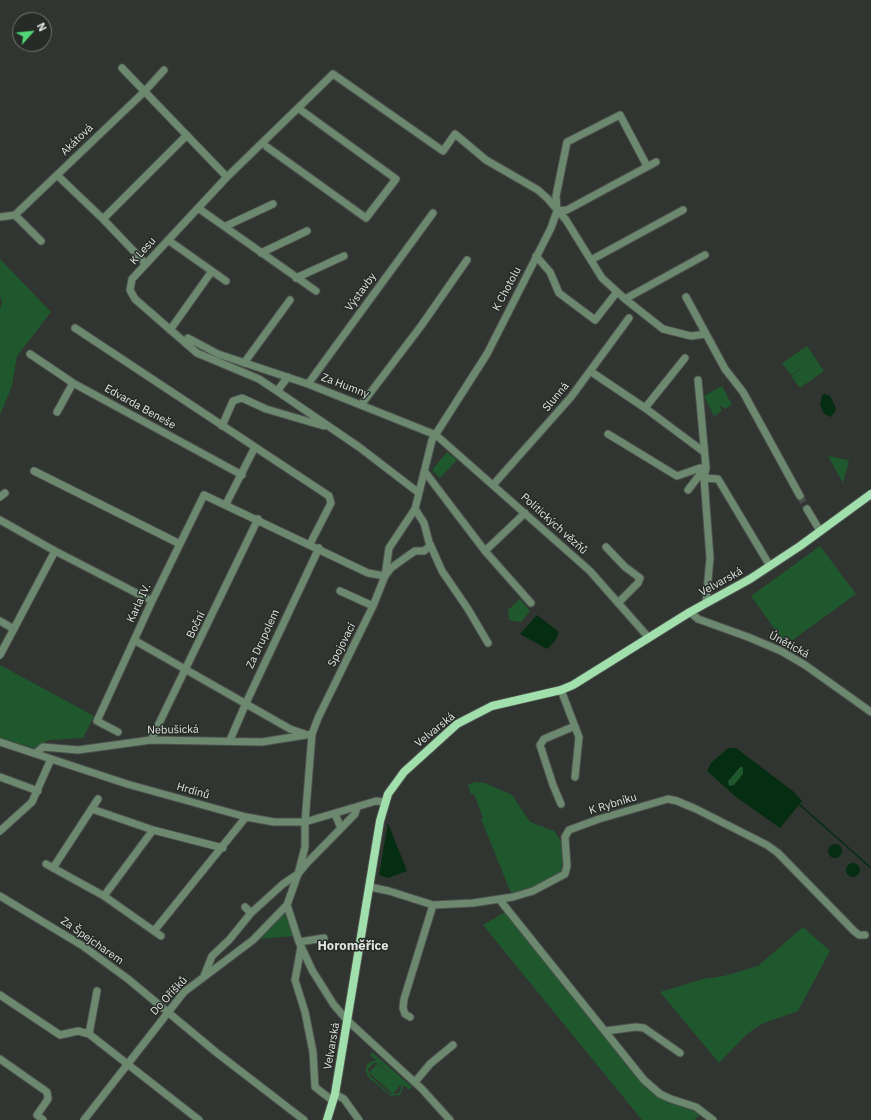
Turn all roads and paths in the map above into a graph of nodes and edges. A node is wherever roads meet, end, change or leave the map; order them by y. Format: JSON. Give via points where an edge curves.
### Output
{"nodes":[{"id":1,"x":122,"y":68,"type":"dead end"},
{"id":2,"x":164,"y":70,"type":"dead end"},
{"id":3,"x":144,"y":92,"type":"junction"},
{"id":4,"x":298,"y":108,"type":"junction"},
{"id":5,"x":187,"y":135,"type":"junction"},
{"id":6,"x":267,"y":147,"type":"dead end"},
{"id":7,"x":656,"y":162,"type":"dead end"},
{"id":8,"x":647,"y":166,"type":"junction"},
{"id":9,"x":57,"y":175,"type":"junction"},
{"id":10,"x":228,"y":177,"type":"junction"},
{"id":11,"x":273,"y":204,"type":"dead end"},
{"id":12,"x":198,"y":208,"type":"junction"},
{"id":13,"x":683,"y":210,"type":"dead end"},
{"id":14,"x":557,"y":212,"type":"junction"},
{"id":15,"x":433,"y":213,"type":"dead end"},
{"id":16,"x":15,"y":215,"type":"junction"},
{"id":17,"x":0,"y":217,"type":"edge"},
{"id":18,"x":103,"y":219,"type":"junction"},
{"id":19,"x":226,"y":226,"type":"junction"},
{"id":20,"x":307,"y":231,"type":"dead end"},
{"id":21,"x":168,"y":240,"type":"junction"},
{"id":22,"x":40,"y":241,"type":"dead end"},
{"id":23,"x":261,"y":252,"type":"junction"},
{"id":24,"x":705,"y":255,"type":"dead end"},
{"id":25,"x":344,"y":256,"type":"dead end"},
{"id":26,"x":536,"y":256,"type":"junction"},
{"id":27,"x":467,"y":260,"type":"dead end"},
{"id":28,"x":591,"y":260,"type":"junction"},
{"id":29,"x":146,"y":264,"type":"junction"},
{"id":30,"x":212,"y":271,"type":"junction"},
{"id":31,"x":296,"y":278,"type":"junction"},
{"id":32,"x":226,"y":281,"type":"dead end"},
{"id":33,"x":316,"y":291,"type":"dead end"},
{"id":34,"x":617,"y":292,"type":"junction"},
{"id":35,"x":686,"y":297,"type":"dead end"},
{"id":36,"x":625,"y":299,"type":"junction"},
{"id":37,"x":290,"y":300,"type":"dead end"},
{"id":38,"x":629,"y":318,"type":"dead end"},
{"id":39,"x":75,"y":328,"type":"dead end"},
{"id":40,"x":170,"y":330,"type":"junction"},
{"id":41,"x":706,"y":334,"type":"junction"},
{"id":42,"x":188,"y":338,"type":"dead end"},
{"id":43,"x":30,"y":354,"type":"dead end"},
{"id":44,"x":229,"y":358,"type":"junction"},
{"id":45,"x":685,"y":358,"type":"dead end"},
{"id":46,"x":244,"y":363,"type":"junction"},
{"id":47,"x":224,"y":365,"type":"junction"},
{"id":48,"x":590,"y":371,"type":"junction"},
{"id":49,"x":288,"y":377,"type":"junction"},
{"id":50,"x":698,"y":380,"type":"dead end"},
{"id":51,"x":73,"y":383,"type":"junction"},
{"id":52,"x":308,"y":384,"type":"junction"},
{"id":53,"x":277,"y":391,"type":"junction"},
{"id":54,"x":361,"y":404,"type":"junction"},
{"id":55,"x":645,"y":408,"type":"junction"},
{"id":56,"x":57,"y":412,"type":"dead end"},
{"id":57,"x":222,"y":426,"type":"junction"},
{"id":58,"x":332,"y":429,"type":"junction"},
{"id":59,"x":608,"y":434,"type":"dead end"},
{"id":60,"x":436,"y":436,"type":"junction"},
{"id":61,"x":255,"y":448,"type":"junction"},
{"id":62,"x":704,"y":452,"type":"junction"},
{"id":63,"x":706,"y":468,"type":"junction"},
{"id":64,"x":34,"y":471,"type":"dead end"},
{"id":65,"x":424,"y":472,"type":"junction"},
{"id":66,"x":242,"y":475,"type":"junction"},
{"id":67,"x":704,"y":478,"type":"junction"},
{"id":68,"x":493,"y":485,"type":"junction"},
{"id":69,"x":688,"y":490,"type":"dead end"},
{"id":70,"x":419,"y":493,"type":"junction"},
{"id":71,"x":871,"y":494,"type":"edge"},
{"id":72,"x":800,"y":496,"type":"tunnel mouth"},
{"id":73,"x":226,"y":504,"type":"junction"},
{"id":74,"x":415,"y":509,"type":"junction"},
{"id":75,"x":807,"y":509,"type":"tunnel mouth"},
{"id":76,"x":525,"y":513,"type":"junction"},
{"id":77,"x":258,"y":519,"type":"junction"},
{"id":78,"x":0,"y":520,"type":"edge"},
{"id":79,"x":820,"y":531,"type":"junction"},
{"id":80,"x":180,"y":544,"type":"junction"},
{"id":81,"x":310,"y":544,"type":"junction"},
{"id":82,"x":430,"y":544,"type":"junction"},
{"id":83,"x":606,"y":547,"type":"dead end"},
{"id":84,"x":319,"y":548,"type":"junction"},
{"id":85,"x":55,"y":551,"type":"junction"},
{"id":86,"x":485,"y":551,"type":"junction"},
{"id":87,"x":770,"y":566,"type":"junction"},
{"id":88,"x":385,"y":576,"type":"junction"},
{"id":89,"x":340,"y":591,"type":"dead end"},
{"id":90,"x":152,"y":601,"type":"junction"},
{"id":91,"x":706,"y":602,"type":"junction"},
{"id":92,"x":531,"y":603,"type":"dead end"},
{"id":93,"x":618,"y":603,"type":"junction"},
{"id":94,"x":373,"y":606,"type":"junction"},
{"id":95,"x":690,"y":612,"type":"junction"},
{"id":96,"x":0,"y":621,"type":"edge"},
{"id":97,"x":14,"y":629,"type":"junction"},
{"id":98,"x":649,"y":638,"type":"junction"},
{"id":99,"x":134,"y":640,"type":"junction"},
{"id":100,"x":488,"y":643,"type":"dead end"},
{"id":101,"x":0,"y":655,"type":"edge"},
{"id":102,"x":187,"y":669,"type":"junction"},
{"id":103,"x":561,"y":690,"type":"junction"},
{"id":104,"x":246,"y":703,"type":"junction"},
{"id":105,"x":871,"y":712,"type":"edge"},
{"id":106,"x":575,"y":726,"type":"junction"},
{"id":107,"x":118,"y":732,"type":"dead end"},
{"id":108,"x":312,"y":734,"type":"junction"},
{"id":109,"x":151,"y":740,"type":"junction"},
{"id":110,"x":230,"y":740,"type":"junction"},
{"id":111,"x":0,"y":742,"type":"edge"},
{"id":112,"x":36,"y":753,"type":"junction"},
{"id":113,"x":51,"y":759,"type":"junction"},
{"id":114,"x":0,"y":777,"type":"edge"},
{"id":115,"x":575,"y":777,"type":"dead end"},
{"id":116,"x":38,"y":791,"type":"junction"},
{"id":117,"x":98,"y":799,"type":"dead end"},
{"id":118,"x":384,"y":802,"type":"junction"},
{"id":119,"x":561,"y":804,"type":"dead end"},
{"id":120,"x":357,"y":807,"type":"junction"},
{"id":121,"x":92,"y":809,"type":"junction"},
{"id":122,"x":335,"y":814,"type":"junction"},
{"id":123,"x":246,"y":818,"type":"junction"},
{"id":124,"x":305,"y":822,"type":"junction"},
{"id":125,"x":341,"y":828,"type":"junction"},
{"id":126,"x":153,"y":830,"type":"junction"},
{"id":127,"x":0,"y":831,"type":"edge"},
{"id":128,"x":223,"y":848,"type":"junction"},
{"id":129,"x":46,"y":864,"type":"dead end"},
{"id":130,"x":53,"y":868,"type":"junction"},
{"id":131,"x":298,"y":874,"type":"junction"},
{"id":132,"x":370,"y":887,"type":"junction"},
{"id":133,"x":0,"y":896,"type":"edge"},
{"id":134,"x":104,"y":896,"type":"junction"},
{"id":135,"x":499,"y":899,"type":"junction"},
{"id":136,"x":287,"y":905,"type":"junction"},
{"id":137,"x":433,"y":905,"type":"junction"},
{"id":138,"x":245,"y":907,"type":"dead end"},
{"id":139,"x":252,"y":913,"type":"junction"},
{"id":140,"x":154,"y":931,"type":"junction"},
{"id":141,"x":865,"y":935,"type":"dead end"},
{"id":142,"x":161,"y":936,"type":"dead end"},
{"id":143,"x":324,"y":938,"type":"dead end"},
{"id":144,"x":300,"y":945,"type":"junction"},
{"id":145,"x":203,"y":977,"type":"junction"},
{"id":146,"x":97,"y":991,"type":"dead end"},
{"id":147,"x":0,"y":995,"type":"edge"},
{"id":148,"x":168,"y":1011,"type":"junction"},
{"id":149,"x":410,"y":1017,"type":"dead end"},
{"id":150,"x":347,"y":1020,"type":"junction"},
{"id":151,"x":604,"y":1031,"type":"junction"},
{"id":152,"x":89,"y":1034,"type":"junction"},
{"id":153,"x":453,"y":1045,"type":"dead end"},
{"id":154,"x":680,"y":1053,"type":"dead end"},
{"id":155,"x":0,"y":1059,"type":"edge"},
{"id":156,"x":128,"y":1064,"type":"junction"},
{"id":157,"x":415,"y":1082,"type":"junction"},
{"id":158,"x":334,"y":1098,"type":"junction"},
{"id":159,"x":43,"y":1120,"type":"edge"},
{"id":160,"x":84,"y":1120,"type":"edge"},
{"id":161,"x":200,"y":1120,"type":"edge"},
{"id":162,"x":304,"y":1120,"type":"edge"},
{"id":163,"x":327,"y":1120,"type":"edge"},
{"id":164,"x":359,"y":1120,"type":"edge"},
{"id":165,"x":450,"y":1120,"type":"edge"},
{"id":166,"x":712,"y":1120,"type":"edge"}],
"edges":[{"from":1,"to":3,"type":"street"},
{"from":2,"to":3,"type":"street","name":"Akátová"},
{"from":3,"to":5,"type":"street"},
{"from":3,"to":9,"type":"street","name":"Akátová"},
{"from":4,"to":6,"type":"street","via":[[396,179],[366,218]]},
{"from":4,"to":10,"type":"street","name":"K Lesu"},
{"from":4,"to":14,"type":"street","name":"K Lesu","via":[[333,74],[443,151],[455,134],[486,160],[538,190]]},
{"from":5,"to":10,"type":"street"},
{"from":5,"to":18,"type":"street"},
{"from":7,"to":8,"type":"street"},
{"from":8,"to":14,"type":"street","via":[[567,210]]},
{"from":8,"to":14,"type":"street","name":"K Chotolu","via":[[620,115],[567,142],[556,196]]},
{"from":9,"to":16,"type":"street","name":"Akátová"},
{"from":9,"to":18,"type":"street"},
{"from":10,"to":12,"type":"street","name":"K Lesu"},
{"from":11,"to":19,"type":"street"},
{"from":12,"to":19,"type":"street"},
{"from":12,"to":21,"type":"street","name":"K Lesu"},
{"from":13,"to":28,"type":"street"},
{"from":14,"to":26,"type":"street","name":"K Chotolu"},
{"from":14,"to":28,"type":"street","via":[[566,220]]},
{"from":15,"to":52,"type":"street","name":"Výstavby"},
{"from":16,"to":17,"type":"street"},
{"from":16,"to":22,"type":"street"},
{"from":18,"to":29,"type":"street"},
{"from":19,"to":23,"type":"street"},
{"from":20,"to":23,"type":"street"},
{"from":21,"to":29,"type":"street","name":"K Lesu"},
{"from":21,"to":30,"type":"street"},
{"from":23,"to":31,"type":"street"},
{"from":24,"to":36,"type":"street"},
{"from":25,"to":31,"type":"street"},
{"from":26,"to":34,"type":"street","via":[[550,272],[559,293],[595,320]]},
{"from":26,"to":60,"type":"street","name":"K Chotolu","via":[[486,354]]},
{"from":27,"to":54,"type":"street","via":[[421,326]]},
{"from":28,"to":34,"type":"street","via":[[602,278]]},
{"from":29,"to":40,"type":"street","name":"K Lesu","via":[[132,279],[131,294]]},
{"from":30,"to":32,"type":"street"},
{"from":30,"to":40,"type":"street"},
{"from":31,"to":33,"type":"street"},
{"from":34,"to":36,"type":"street"},
{"from":35,"to":41,"type":"street"},
{"from":36,"to":41,"type":"street","via":[[663,329],[691,336]]},
{"from":37,"to":46,"type":"street"},
{"from":38,"to":48,"type":"street","name":"Slunná"},
{"from":39,"to":57,"type":"street"},
{"from":40,"to":47,"type":"street","name":"K Lesu","via":[[197,354]]},
{"from":41,"to":72,"type":"street","via":[[725,369],[744,392]]},
{"from":42,"to":44,"type":"street","name":"Za Humny"},
{"from":43,"to":51,"type":"street","name":"Edvarda Beneše"},
{"from":44,"to":46,"type":"street","name":"Za Humny"},
{"from":44,"to":47,"type":"street"},
{"from":45,"to":55,"type":"street"},
{"from":46,"to":49,"type":"street","name":"Za Humny"},
{"from":47,"to":53,"type":"street","name":"K Lesu","via":[[259,379]]},
{"from":48,"to":55,"type":"street"},
{"from":48,"to":68,"type":"street","name":"Slunná","via":[[571,397]]},
{"from":49,"to":52,"type":"street","name":"Za Humny"},
{"from":49,"to":53,"type":"street"},
{"from":50,"to":62,"type":"street"},
{"from":51,"to":56,"type":"street"},
{"from":51,"to":66,"type":"street","name":"Edvarda Beneše"},
{"from":52,"to":54,"type":"street","name":"Za Humny"},
{"from":53,"to":58,"type":"street","name":"K Lesu"},
{"from":54,"to":60,"type":"street","name":"Za Humny"},
{"from":55,"to":62,"type":"street"},
{"from":57,"to":58,"type":"street","via":[[233,401],[242,398],[266,409]]},
{"from":57,"to":61,"type":"street"},
{"from":58,"to":70,"type":"street","name":"K Lesu"},
{"from":59,"to":63,"type":"street","via":[[677,476]]},
{"from":60,"to":65,"type":"street","name":"Spojovací","via":[[430,447]]},
{"from":60,"to":68,"type":"street","name":"Politických vězňů"},
{"from":61,"to":66,"type":"street"},
{"from":61,"to":81,"type":"street","via":[[331,498],[331,503]]},
{"from":62,"to":63,"type":"street"},
{"from":63,"to":67,"type":"street"},
{"from":63,"to":69,"type":"street"},
{"from":64,"to":80,"type":"street"},
{"from":65,"to":70,"type":"street","name":"Spojovací"},
{"from":65,"to":86,"type":"street"},
{"from":66,"to":73,"type":"street"},
{"from":67,"to":87,"type":"street","via":[[718,479]]},
{"from":67,"to":91,"type":"street","via":[[710,558]]},
{"from":68,"to":76,"type":"street","name":"Politických vězňů"},
{"from":70,"to":74,"type":"street","name":"Spojovací"},
{"from":71,"to":79,"type":"main road","name":"Velvarská"},
{"from":73,"to":77,"type":"street"},
{"from":73,"to":80,"type":"street","name":"Karla IV.","via":[[204,495]]},
{"from":74,"to":82,"type":"street","via":[[424,523]]},
{"from":74,"to":88,"type":"street","name":"Spojovací","via":[[389,548]]},
{"from":75,"to":79,"type":"street"},
{"from":76,"to":86,"type":"street"},
{"from":76,"to":93,"type":"street","name":"Politických vězňů","via":[[590,571]]},
{"from":77,"to":81,"type":"street"},
{"from":77,"to":102,"type":"street","name":"Boční"},
{"from":78,"to":85,"type":"street"},
{"from":79,"to":87,"type":"main road","name":"Velvarská"},
{"from":80,"to":90,"type":"street","name":"Karla IV."},
{"from":81,"to":84,"type":"street"},
{"from":82,"to":88,"type":"street","via":[[428,549],[409,555],[391,568]]},
{"from":82,"to":100,"type":"street","via":[[442,572]]},
{"from":83,"to":93,"type":"street","via":[[640,578]]},
{"from":84,"to":88,"type":"street","via":[[368,573]]},
{"from":84,"to":104,"type":"street","name":"Za Drupolem"},
{"from":85,"to":90,"type":"street"},
{"from":85,"to":97,"type":"street"},
{"from":86,"to":92,"type":"street"},
{"from":87,"to":91,"type":"main road","name":"Velvarská"},
{"from":88,"to":94,"type":"street","name":"Spojovací"},
{"from":89,"to":94,"type":"street"},
{"from":90,"to":99,"type":"street","name":"Karla IV."},
{"from":91,"to":95,"type":"main road","name":"Velvarská"},
{"from":93,"to":98,"type":"street","name":"Politických vězňů"},
{"from":94,"to":108,"type":"street","name":"Spojovací"},
{"from":95,"to":98,"type":"main road","name":"Velvarská"},
{"from":95,"to":105,"type":"street","name":"Únětická","via":[[698,619],[781,651]]},
{"from":96,"to":97,"type":"street"},
{"from":97,"to":101,"type":"street"},
{"from":98,"to":103,"type":"main road","name":"Velvarská"},
{"from":99,"to":102,"type":"street"},
{"from":99,"to":107,"type":"street","name":"Karla IV.","via":[[97,721]]},
{"from":102,"to":104,"type":"street"},
{"from":102,"to":109,"type":"street","name":"Boční"},
{"from":103,"to":106,"type":"street"},
{"from":103,"to":118,"type":"main road","name":"Velvarská","via":[[492,706],[457,724],[404,772]]},
{"from":104,"to":108,"type":"street","via":[[290,729]]},
{"from":104,"to":110,"type":"street","name":"Za Drupolem"},
{"from":106,"to":115,"type":"street","via":[[579,737]]},
{"from":106,"to":119,"type":"street","via":[[544,739],[540,745]]},
{"from":108,"to":110,"type":"street","name":"Nebušická","via":[[262,742]]},
{"from":108,"to":124,"type":"street","name":"Spojovací"},
{"from":109,"to":110,"type":"street","name":"Nebušická"},
{"from":109,"to":112,"type":"street","name":"Nebušická","via":[[78,750],[44,747]]},
{"from":111,"to":112,"type":"street","name":"Hrdinů"},
{"from":112,"to":113,"type":"street","name":"Hrdinů"},
{"from":113,"to":116,"type":"street"},
{"from":113,"to":123,"type":"street","name":"Hrdinů"},
{"from":114,"to":116,"type":"street"},
{"from":116,"to":127,"type":"street","via":[[32,802]]},
{"from":117,"to":121,"type":"street"},
{"from":118,"to":120,"type":"street","name":"Hrdinů","via":[[376,801]]},
{"from":118,"to":132,"type":"main road","name":"Velvarská"},
{"from":120,"to":122,"type":"street","name":"Hrdinů"},
{"from":120,"to":125,"type":"street","via":[[356,814]]},
{"from":121,"to":126,"type":"street"},
{"from":121,"to":130,"type":"street"},
{"from":122,"to":124,"type":"street","name":"Hrdinů"},
{"from":122,"to":125,"type":"street"},
{"from":123,"to":124,"type":"street","name":"Hrdinů","via":[[274,822]]},
{"from":123,"to":128,"type":"street"},
{"from":124,"to":131,"type":"street","name":"Spojovací","via":[[305,847]]},
{"from":125,"to":131,"type":"street"},
{"from":126,"to":128,"type":"street"},
{"from":126,"to":134,"type":"street"},
{"from":128,"to":140,"type":"street"},
{"from":129,"to":130,"type":"street"},
{"from":130,"to":134,"type":"street"},
{"from":131,"to":136,"type":"street","name":"Spojovací"},
{"from":131,"to":139,"type":"street","via":[[283,884]]},
{"from":132,"to":137,"type":"street","name":"K Rybníku"},
{"from":132,"to":150,"type":"main road","name":"Velvarská"},
{"from":133,"to":148,"type":"street","name":"Za Špejcharem","via":[[83,946]]},
{"from":134,"to":140,"type":"street"},
{"from":135,"to":137,"type":"street","name":"K Rybníku"},
{"from":135,"to":141,"type":"street","name":"K Rybníku","via":[[533,890],[565,874],[565,836],[569,830],[668,800],[696,809],[778,853],[854,931],[859,935]]},
{"from":135,"to":151,"type":"street"},
{"from":136,"to":144,"type":"street"},
{"from":136,"to":145,"type":"street","name":"Do Oříšků","via":[[253,940]]},
{"from":137,"to":149,"type":"street","via":[[404,999],[403,1008],[405,1014]]},
{"from":138,"to":139,"type":"street"},
{"from":139,"to":145,"type":"street","via":[[212,956]]},
{"from":140,"to":142,"type":"street"},
{"from":143,"to":144,"type":"street"},
{"from":144,"to":150,"type":"street","via":[[322,989]]},
{"from":144,"to":158,"type":"street","via":[[295,980],[313,1052],[315,1087]]},
{"from":145,"to":148,"type":"street","name":"Do Oříšků","via":[[184,992]]},
{"from":146,"to":152,"type":"street"},
{"from":147,"to":152,"type":"street","via":[[60,1035],[78,1031]]},
{"from":148,"to":156,"type":"street","name":"Do Oříšků"},
{"from":148,"to":162,"type":"street","name":"Za Špejcharem","via":[[217,1053]]},
{"from":150,"to":157,"type":"street"},
{"from":150,"to":158,"type":"main road","name":"Velvarská"},
{"from":151,"to":154,"type":"street","via":[[644,1028]]},
{"from":151,"to":166,"type":"street","via":[[644,1080],[660,1094],[696,1107]]},
{"from":152,"to":156,"type":"street"},
{"from":153,"to":157,"type":"street","via":[[430,1064]]},
{"from":155,"to":159,"type":"street","via":[[47,1092],[48,1099],[38,1115]]},
{"from":156,"to":160,"type":"street","name":"Do Oříšků"},
{"from":156,"to":161,"type":"street"},
{"from":157,"to":165,"type":"street"},
{"from":158,"to":163,"type":"main road","name":"Velvarská"},
{"from":158,"to":164,"type":"street","via":[[344,1099]]}]}
